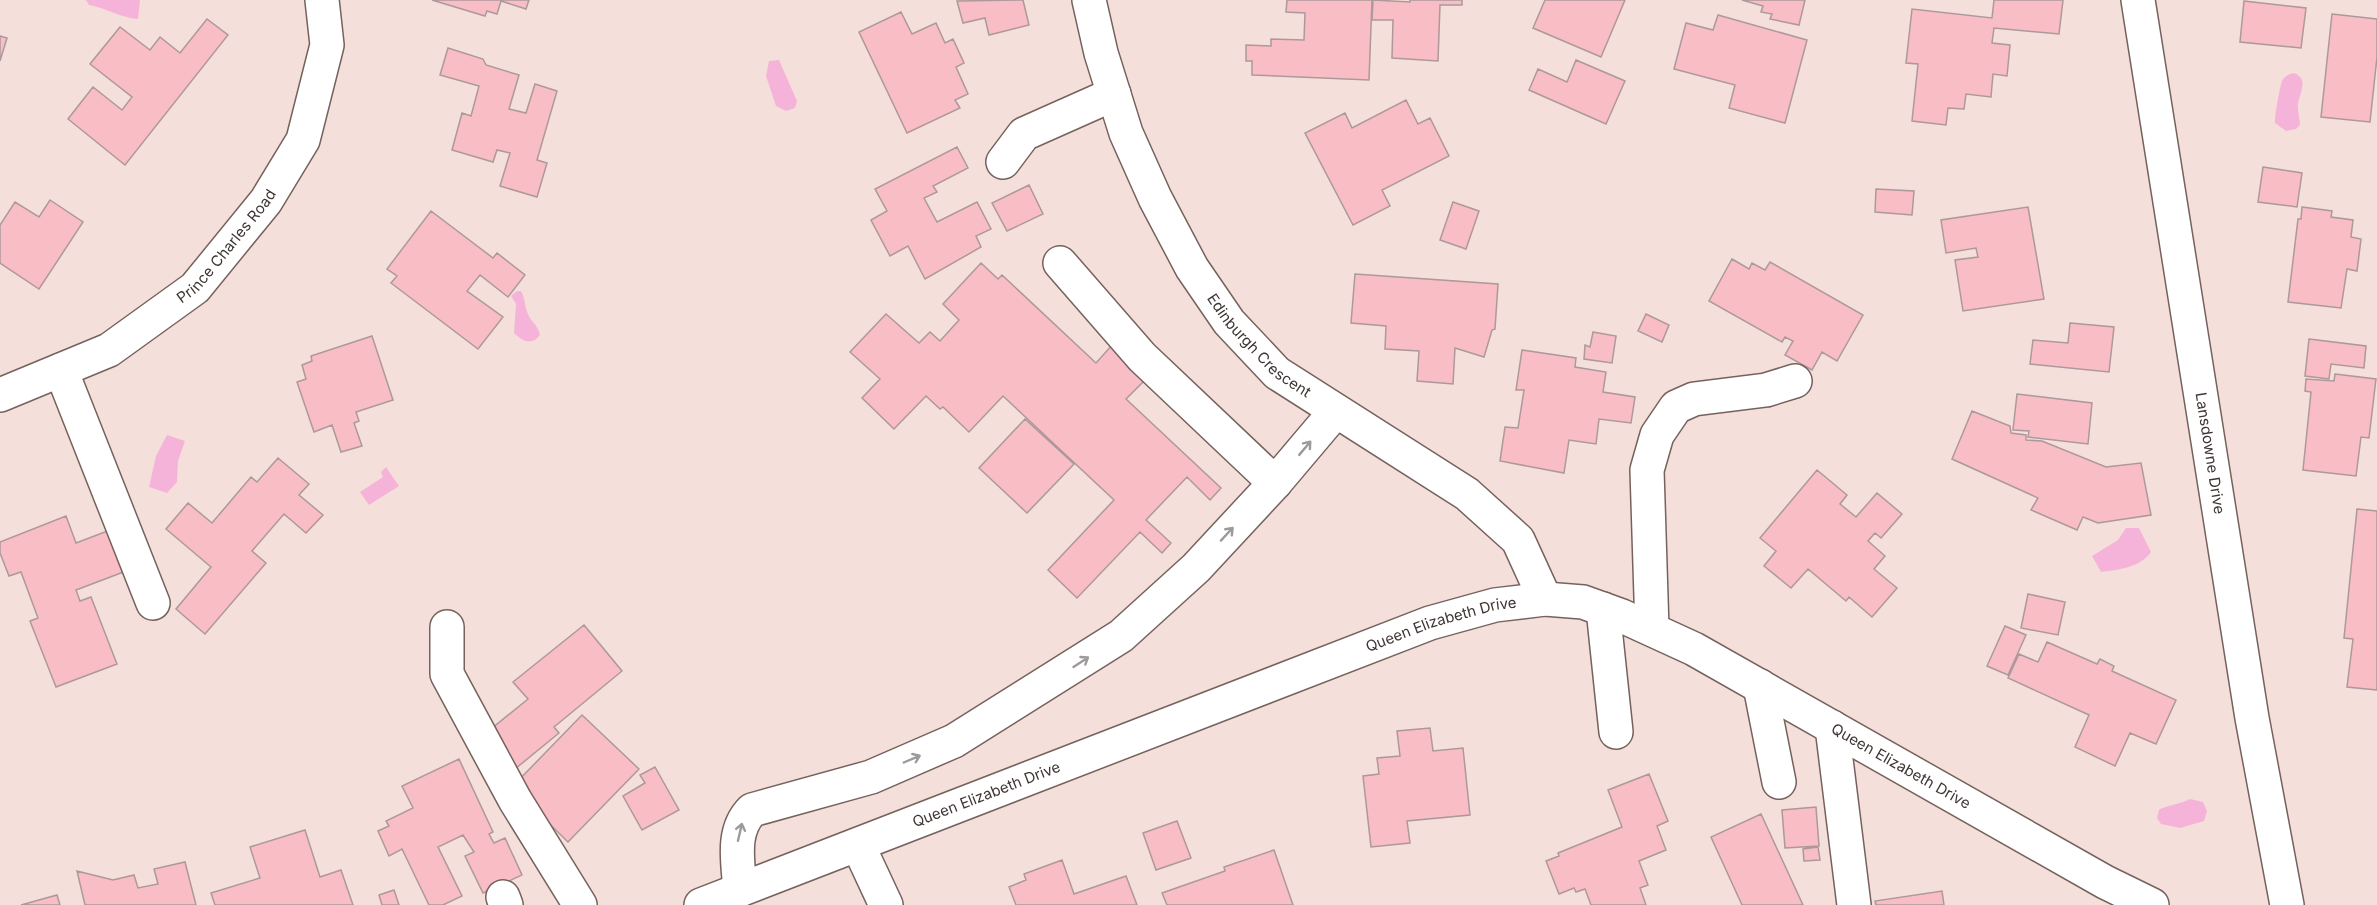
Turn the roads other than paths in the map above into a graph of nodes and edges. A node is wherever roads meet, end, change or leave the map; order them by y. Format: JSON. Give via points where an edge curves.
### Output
{"nodes":[{"id":1,"x":322,"y":0,"type":"edge"},
{"id":2,"x":1089,"y":0,"type":"edge"},
{"id":3,"x":2138,"y":0,"type":"edge"},
{"id":4,"x":1114,"y":94,"type":"junction"},
{"id":5,"x":1003,"y":162,"type":"dead end"},
{"id":6,"x":1060,"y":263,"type":"dead end"},
{"id":7,"x":61,"y":370,"type":"junction"},
{"id":8,"x":1795,"y":381,"type":"dead end"},
{"id":9,"x":0,"y":395,"type":"edge"},
{"id":10,"x":1335,"y":412,"type":"junction"},
{"id":11,"x":1275,"y":483,"type":"junction"},
{"id":12,"x":1545,"y":599,"type":"junction"},
{"id":13,"x":153,"y":603,"type":"dead end"},
{"id":14,"x":1603,"y":609,"type":"junction"},
{"id":15,"x":447,"y":627,"type":"dead end"},
{"id":16,"x":1652,"y":629,"type":"junction"},
{"id":17,"x":1760,"y":686,"type":"junction"},
{"id":18,"x":1832,"y":727,"type":"junction"},
{"id":19,"x":1616,"y":732,"type":"dead end"},
{"id":20,"x":1779,"y":782,"type":"dead end"},
{"id":21,"x":858,"y":845,"type":"junction"},
{"id":22,"x":740,"y":890,"type":"junction"},
{"id":23,"x":580,"y":905,"type":"edge"},
{"id":24,"x":701,"y":905,"type":"edge"},
{"id":25,"x":886,"y":905,"type":"edge"},
{"id":26,"x":1854,"y":905,"type":"edge"},
{"id":27,"x":2152,"y":905,"type":"edge"},
{"id":28,"x":2287,"y":905,"type":"edge"}],
"edges":[{"from":1,"to":7,"type":"street","name":"Prince Charles Road","via":[[327,45],[303,140],[266,201],[195,288],[109,350]]},
{"from":2,"to":4,"type":"street","name":"Edinburgh Crescent"},
{"from":3,"to":28,"type":"street","name":"Lansdowne Drive","via":[[2252,718]]},
{"from":4,"to":5,"type":"street","via":[[1024,134]]},
{"from":4,"to":10,"type":"street","name":"Edinburgh Crescent","via":[[1126,133],[1155,198],[1192,268],[1229,322],[1277,373]]},
{"from":6,"to":11,"type":"street","via":[[1142,357]]},
{"from":7,"to":9,"type":"street","name":"Prince Charles Road"},
{"from":7,"to":13,"type":"street"},
{"from":8,"to":16,"type":"street","via":[[1767,390],[1694,399],[1676,407],[1657,435],[1647,470]]},
{"from":11,"to":10,"type":"street","one_way":true},
{"from":10,"to":12,"type":"street","name":"Edinburgh Crescent","via":[[1415,459],[1475,502],[1518,540]]},
{"from":22,"to":11,"type":"street","one_way":true,"via":[[737,842],[740,825],[752,810],[871,777],[954,741],[1029,695],[1121,636],[1196,568]]},
{"from":12,"to":14,"type":"street","name":"Queen Elizabeth Drive","via":[[1583,602]]},
{"from":12,"to":21,"type":"street","name":"Queen Elizabeth Drive","via":[[1495,606],[1430,623]]},
{"from":14,"to":16,"type":"street","name":"Queen Elizabeth Drive"},
{"from":14,"to":19,"type":"street"},
{"from":15,"to":23,"type":"street","via":[[447,674],[515,800]]},
{"from":16,"to":17,"type":"street","name":"Queen Elizabeth Drive"},
{"from":17,"to":18,"type":"street","name":"Queen Elizabeth Drive"},
{"from":17,"to":20,"type":"street"},
{"from":18,"to":26,"type":"street"},
{"from":18,"to":27,"type":"street","name":"Queen Elizabeth Drive"},
{"from":21,"to":22,"type":"street","name":"Queen Elizabeth Drive"},
{"from":21,"to":25,"type":"street"},
{"from":22,"to":24,"type":"street","name":"Queen Elizabeth Drive"}]}
